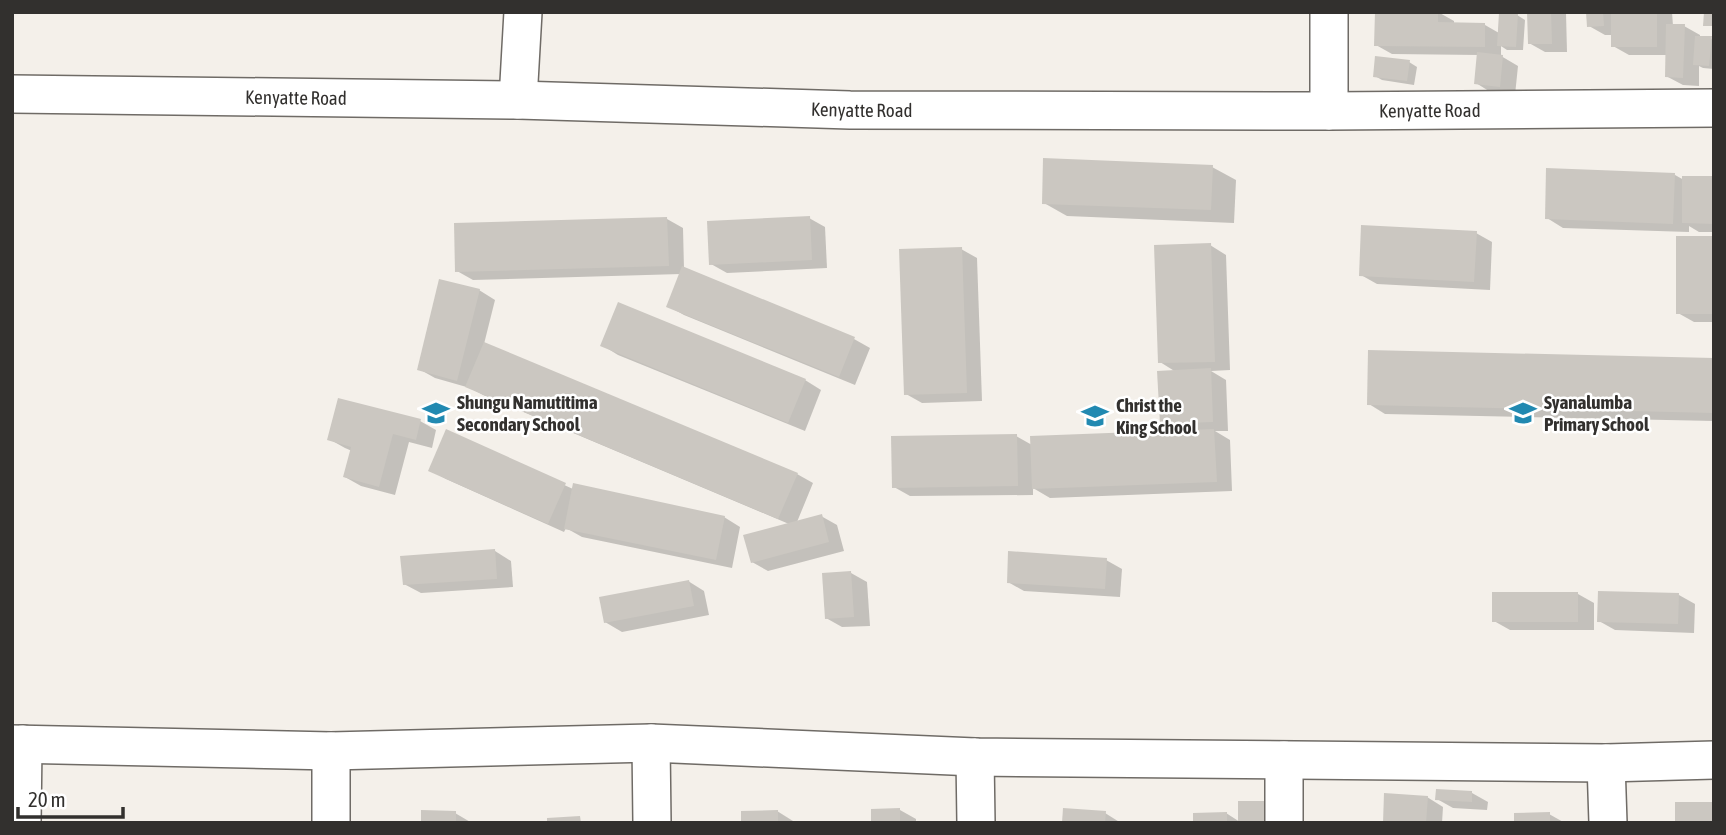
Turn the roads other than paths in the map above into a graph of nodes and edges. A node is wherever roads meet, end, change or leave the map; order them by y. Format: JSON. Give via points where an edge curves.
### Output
{"nodes":[{"id":1,"x":523,"y":12,"type":"edge"},
{"id":2,"x":1329,"y":12,"type":"edge"},
{"id":3,"x":12,"y":94,"type":"edge"},
{"id":4,"x":518,"y":100,"type":"junction"},
{"id":5,"x":1714,"y":108,"type":"edge"},
{"id":6,"x":1329,"y":111,"type":"junction"},
{"id":7,"x":651,"y":743,"type":"junction"},
{"id":8,"x":17,"y":744,"type":"edge"},
{"id":9,"x":331,"y":751,"type":"junction"},
{"id":10,"x":975,"y":757,"type":"junction"},
{"id":11,"x":1284,"y":760,"type":"junction"},
{"id":12,"x":1714,"y":760,"type":"edge"},
{"id":13,"x":1606,"y":763,"type":"junction"},
{"id":14,"x":22,"y":823,"type":"edge"},
{"id":15,"x":331,"y":823,"type":"edge"},
{"id":16,"x":652,"y":823,"type":"edge"},
{"id":17,"x":976,"y":823,"type":"edge"},
{"id":18,"x":1284,"y":823,"type":"edge"},
{"id":19,"x":1608,"y":823,"type":"edge"}],
"edges":[{"from":1,"to":4,"type":"street"},
{"from":2,"to":6,"type":"street"},
{"from":3,"to":4,"type":"street","name":"Kenyatte Road"},
{"from":4,"to":6,"type":"street","name":"Kenyatte Road","via":[[850,110]]},
{"from":5,"to":6,"type":"street","name":"Kenyatte Road"},
{"from":7,"to":9,"type":"street"},
{"from":7,"to":10,"type":"street"},
{"from":7,"to":16,"type":"street"},
{"from":8,"to":9,"type":"street"},
{"from":8,"to":14,"type":"street"},
{"from":9,"to":15,"type":"street"},
{"from":10,"to":11,"type":"street"},
{"from":10,"to":17,"type":"street"},
{"from":11,"to":13,"type":"street"},
{"from":11,"to":18,"type":"street"},
{"from":12,"to":13,"type":"street"},
{"from":13,"to":19,"type":"street"}]}
